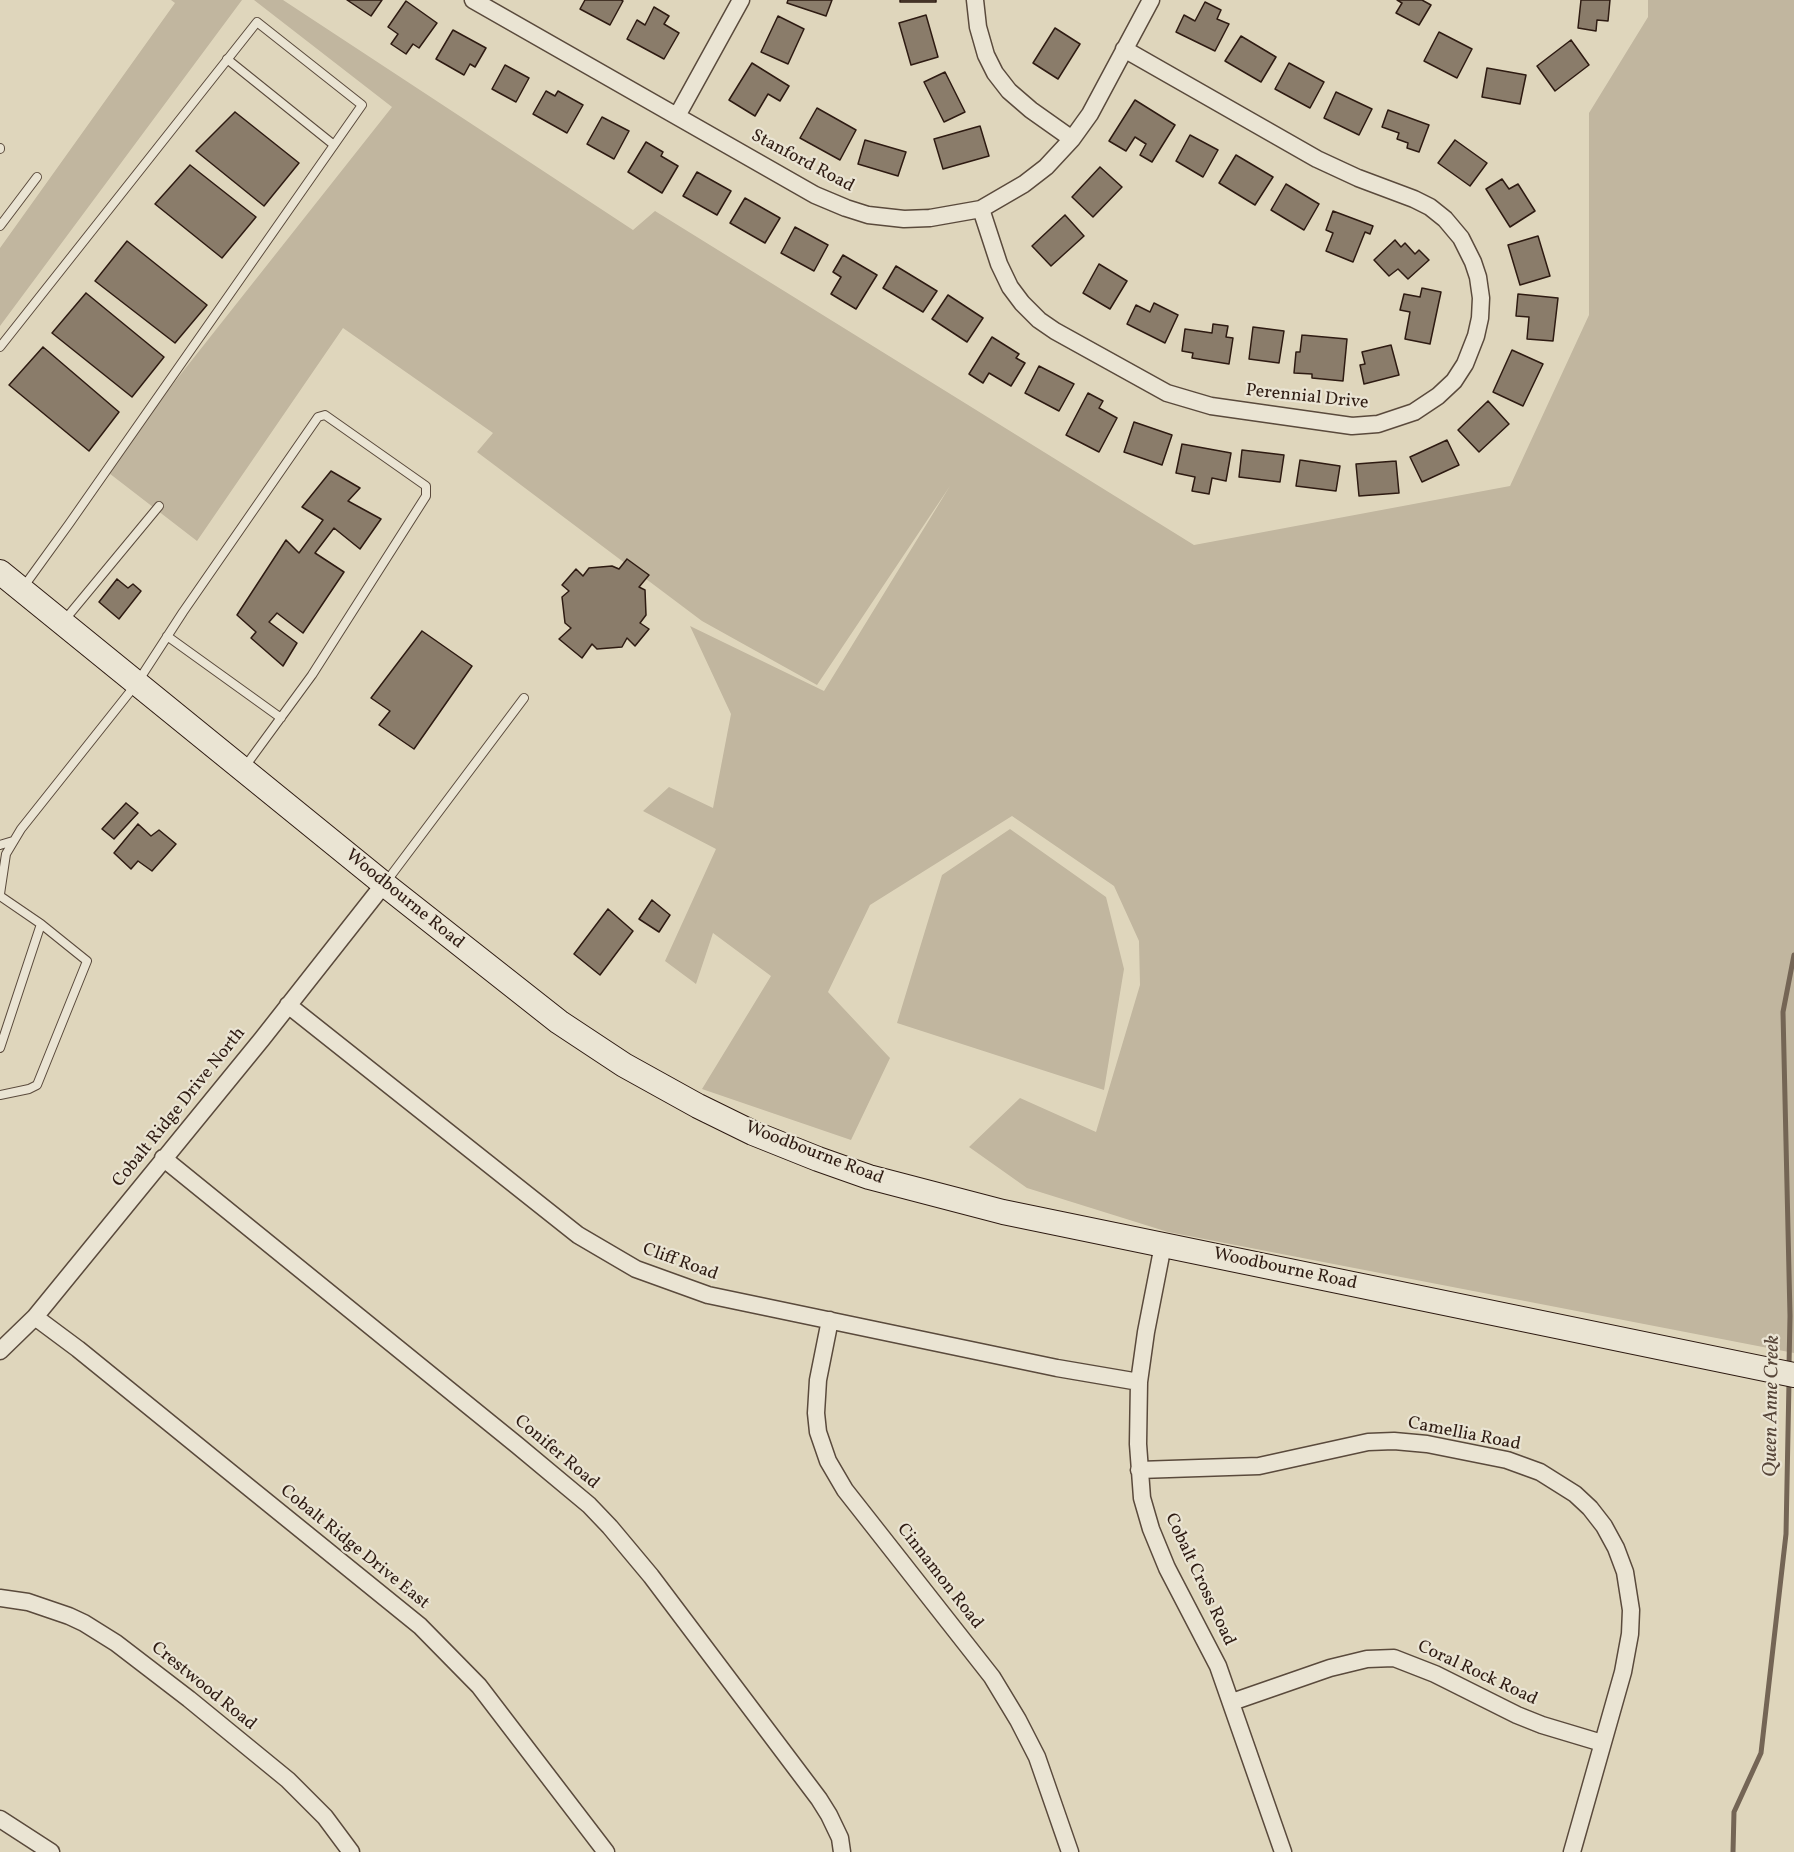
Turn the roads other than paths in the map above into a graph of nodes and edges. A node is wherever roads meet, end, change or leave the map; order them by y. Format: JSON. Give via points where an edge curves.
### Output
{"nodes":[{"id":1,"x":473,"y":0,"type":"edge"},
{"id":2,"x":741,"y":0,"type":"edge"},
{"id":3,"x":975,"y":0,"type":"edge"},
{"id":4,"x":1151,"y":0,"type":"edge"},
{"id":5,"x":1124,"y":49,"type":"junction"},
{"id":6,"x":227,"y":59,"type":"junction"},
{"id":7,"x":677,"y":116,"type":"junction"},
{"id":8,"x":1072,"y":139,"type":"junction"},
{"id":9,"x":334,"y":145,"type":"junction"},
{"id":10,"x":37,"y":177,"type":"dead end"},
{"id":11,"x":981,"y":209,"type":"junction"},
{"id":12,"x":0,"y":226,"type":"edge"},
{"id":13,"x":0,"y":347,"type":"edge"},
{"id":14,"x":159,"y":506,"type":"dead end"},
{"id":15,"x":0,"y":572,"type":"edge"},
{"id":16,"x":21,"y":589,"type":"junction"},
{"id":17,"x":62,"y":623,"type":"junction"},
{"id":18,"x":167,"y":636,"type":"junction"},
{"id":19,"x":136,"y":683,"type":"junction"},
{"id":20,"x":524,"y":698,"type":"dead end"},
{"id":21,"x":281,"y":717,"type":"junction"},
{"id":22,"x":243,"y":770,"type":"junction"},
{"id":23,"x":13,"y":841,"type":"junction"},
{"id":24,"x":0,"y":845,"type":"edge"},
{"id":25,"x":384,"y":884,"type":"junction"},
{"id":26,"x":0,"y":895,"type":"edge"},
{"id":27,"x":40,"y":924,"type":"junction"},
{"id":28,"x":288,"y":1005,"type":"junction"},
{"id":29,"x":0,"y":1048,"type":"edge"},
{"id":30,"x":0,"y":1095,"type":"edge"},
{"id":31,"x":163,"y":1158,"type":"junction"},
{"id":32,"x":1162,"y":1245,"type":"junction"},
{"id":33,"x":35,"y":1317,"type":"junction"},
{"id":34,"x":830,"y":1320,"type":"junction"},
{"id":35,"x":0,"y":1351,"type":"edge"},
{"id":36,"x":1794,"y":1375,"type":"edge"},
{"id":37,"x":1139,"y":1382,"type":"junction"},
{"id":38,"x":1139,"y":1470,"type":"junction"},
{"id":39,"x":0,"y":1598,"type":"edge"},
{"id":40,"x":1232,"y":1702,"type":"junction"},
{"id":41,"x":1602,"y":1743,"type":"junction"},
{"id":42,"x":0,"y":1819,"type":"edge"},
{"id":43,"x":51,"y":1852,"type":"edge"},
{"id":44,"x":351,"y":1852,"type":"edge"},
{"id":45,"x":606,"y":1852,"type":"edge"},
{"id":46,"x":842,"y":1852,"type":"edge"},
{"id":47,"x":1070,"y":1852,"type":"edge"},
{"id":48,"x":1283,"y":1852,"type":"edge"},
{"id":49,"x":1572,"y":1852,"type":"edge"}],
"edges":[{"from":1,"to":7,"type":"street","name":"Stanford Road"},
{"from":2,"to":7,"type":"street"},
{"from":3,"to":8,"type":"street","via":[[978,27],[995,73],[1031,110]]},
{"from":4,"to":5,"type":"street","name":"Stanford Road"},
{"from":5,"to":8,"type":"street","name":"Stanford Road","via":[[1090,114]]},
{"from":5,"to":11,"type":"street","name":"Perennial Drive","via":[[1317,159],[1414,199],[1445,219],[1461,238],[1473,262],[1480,298],[1476,336],[1466,364],[1454,381],[1414,412],[1395,420],[1352,426],[1211,406],[1167,393],[1055,332],[1022,303],[999,264]]},
{"from":6,"to":9,"type":"lane"},
{"from":6,"to":9,"type":"lane","via":[[256,22],[362,105]]},
{"from":6,"to":13,"type":"lane"},
{"from":7,"to":11,"type":"street","name":"Stanford Road","via":[[815,195],[868,215],[930,219]]},
{"from":8,"to":11,"type":"street","name":"Stanford Road","via":[[1024,184]]},
{"from":9,"to":16,"type":"lane"},
{"from":10,"to":12,"type":"lane"},
{"from":14,"to":17,"type":"lane"},
{"from":15,"to":16,"type":"main road","name":"Woodbourne Road"},
{"from":16,"to":17,"type":"main road","name":"Woodbourne Road"},
{"from":17,"to":19,"type":"main road","name":"Woodbourne Road"},
{"from":18,"to":19,"type":"lane"},
{"from":18,"to":21,"type":"lane"},
{"from":18,"to":21,"type":"lane","via":[[318,417],[325,415],[426,486],[426,496]]},
{"from":19,"to":22,"type":"main road","name":"Woodbourne Road"},
{"from":19,"to":23,"type":"lane"},
{"from":20,"to":25,"type":"lane"},
{"from":21,"to":22,"type":"lane"},
{"from":22,"to":25,"type":"main road","name":"Woodbourne Road"},
{"from":23,"to":24,"type":"lane"},
{"from":23,"to":26,"type":"lane","via":[[6,854]]},
{"from":25,"to":28,"type":"street","name":"Cobalt Ridge Drive North"},
{"from":25,"to":32,"type":"main road","name":"Woodbourne Road","via":[[559,1022],[624,1065],[753,1133],[869,1177],[943,1198]]},
{"from":26,"to":27,"type":"lane"},
{"from":27,"to":29,"type":"lane"},
{"from":27,"to":30,"type":"lane","via":[[87,961],[37,1085]]},
{"from":28,"to":31,"type":"street","name":"Cobalt Ridge Drive North"},
{"from":28,"to":34,"type":"street","name":"Cliff Road","via":[[605,1253],[645,1273],[708,1295]]},
{"from":31,"to":33,"type":"street","name":"Cobalt Ridge Drive North"},
{"from":31,"to":46,"type":"street","name":"Conifer Road","via":[[589,1505],[651,1576],[819,1799],[840,1838]]},
{"from":32,"to":36,"type":"main road","name":"Woodbourne Road"},
{"from":32,"to":37,"type":"street","name":"Cobalt Cross Road"},
{"from":33,"to":35,"type":"street","name":"Cobalt Ridge Drive North"},
{"from":33,"to":45,"type":"street","name":"Cobalt Ridge Drive East","via":[[420,1626],[479,1686]]},
{"from":34,"to":37,"type":"street","name":"Cliff Road"},
{"from":34,"to":47,"type":"street","name":"Cinnamon Road","via":[[816,1413],[828,1461],[846,1490],[992,1677],[1037,1757]]},
{"from":37,"to":38,"type":"street","name":"Cobalt Cross Road"},
{"from":38,"to":40,"type":"street","name":"Cobalt Cross Road","via":[[1150,1530]]},
{"from":38,"to":41,"type":"street","name":"Camellia Road","via":[[1259,1466],[1368,1442],[1394,1441],[1507,1460],[1562,1484],[1604,1526],[1616,1548],[1628,1587],[1630,1634]]},
{"from":39,"to":44,"type":"street","name":"Crestwood Road","via":[[28,1602],[69,1616],[116,1643],[288,1780],[325,1817]]},
{"from":40,"to":41,"type":"street","name":"Coral Rock Road","via":[[1330,1668],[1367,1659],[1394,1658],[1534,1722]]},
{"from":40,"to":48,"type":"street","name":"Cobalt Cross Road"},
{"from":41,"to":49,"type":"street","name":"Camellia Road"},
{"from":42,"to":43,"type":"street"}]}
